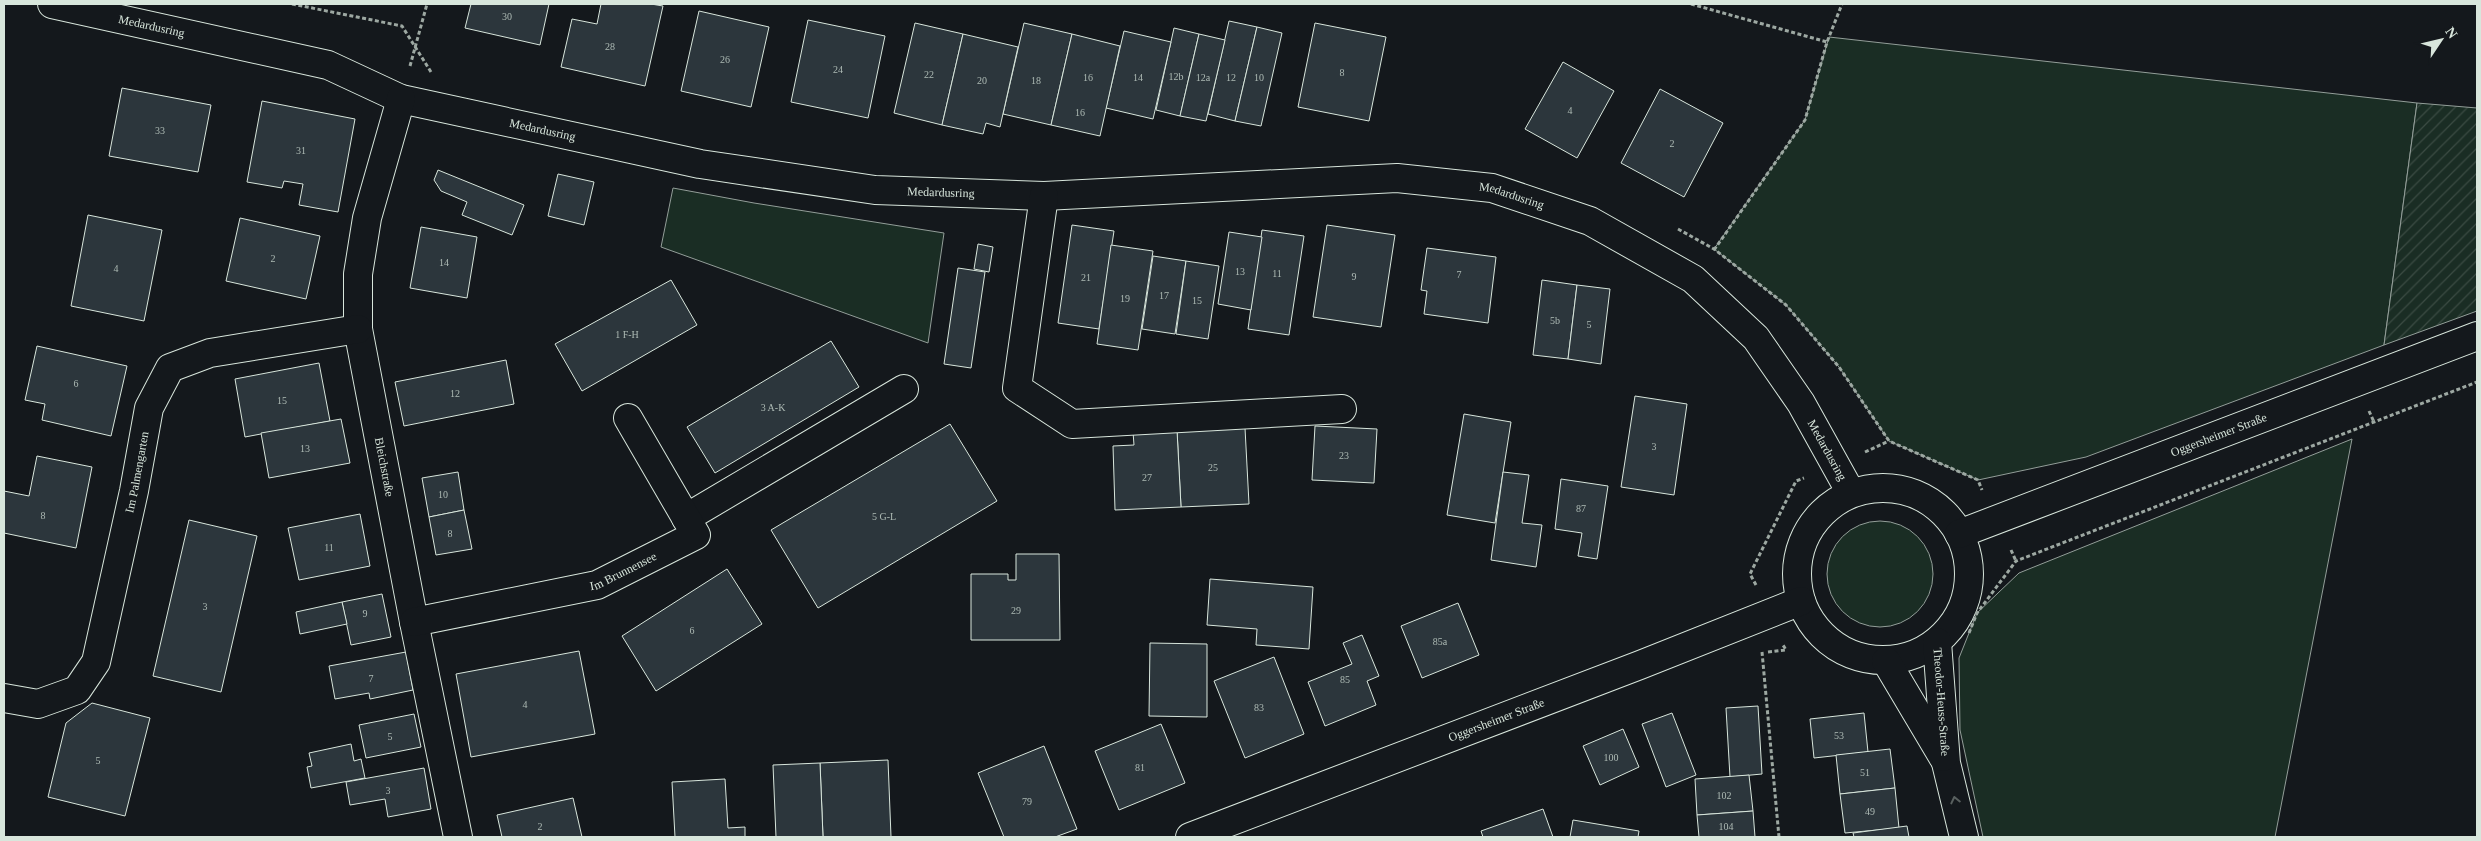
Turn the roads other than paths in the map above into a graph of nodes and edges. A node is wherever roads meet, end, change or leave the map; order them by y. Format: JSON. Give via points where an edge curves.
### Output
{"nodes":[{"id":1,"x":52,"y":4,"type":"edge"},
{"id":2,"x":401,"y":98,"type":"junction"},
{"id":3,"x":1044,"y":196,"type":"junction"},
{"id":4,"x":358,"y":329,"type":"junction"},
{"id":5,"x":2477,"y":336,"type":"edge"},
{"id":6,"x":904,"y":389,"type":"dead end"},
{"id":7,"x":1342,"y":409,"type":"dead end"},
{"id":8,"x":628,"y":418,"type":"dead end"},
{"id":9,"x":1851,"y":493,"type":"junction"},
{"id":10,"x":686,"y":518,"type":"junction"},
{"id":11,"x":1959,"y":534,"type":"junction"},
{"id":12,"x":1801,"y":601,"type":"junction"},
{"id":13,"x":414,"y":622,"type":"junction"},
{"id":14,"x":1938,"y":642,"type":"junction"},
{"id":15,"x":1886,"y":661,"type":"junction"},
{"id":16,"x":4,"y":698,"type":"edge"},
{"id":17,"x":1946,"y":763,"type":"junction"},
{"id":18,"x":458,"y":837,"type":"edge"},
{"id":19,"x":1190,"y":837,"type":"edge"},
{"id":20,"x":1964,"y":837,"type":"edge"}],
"edges":[{"from":1,"to":2,"type":"street","name":"Medardusring","via":[[328,65]]},
{"from":2,"to":3,"type":"street","name":"Medardusring","via":[[700,164],[875,190]]},
{"from":2,"to":4,"type":"street","name":"Bleichstraße","via":[[367,218],[358,274]]},
{"from":3,"to":7,"type":"street","via":[[1017,388],[1072,424]]},
{"from":3,"to":9,"type":"street","name":"Medardusring","via":[[1397,178],[1492,188],[1590,221],[1693,279],[1756,338],[1801,403]]},
{"from":4,"to":13,"type":"street","name":"Bleichstraße"},
{"from":4,"to":16,"type":"street","name":"Im Palmengarten","via":[[210,353],[170,368],[150,408],[96,662],[77,690],[38,704]]},
{"from":5,"to":11,"type":"street","name":"Oggersheimer Straße"},
{"from":6,"to":10,"type":"street"},
{"from":8,"to":10,"type":"street","name":"Im Brunnensee"},
{"from":9,"to":11,"type":"street","via":[[1872,488],[1898,489],[1923,497],[1944,513]]},
{"from":9,"to":12,"type":"street","via":[[1826,509],[1809,528],[1799,551],[1796,576]]},
{"from":10,"to":13,"type":"street","name":"Im Brunnensee","via":[[696,535],[597,585]]},
{"from":11,"to":14,"type":"street","via":[[1968,562],[1968,592],[1957,619]]},
{"from":12,"to":15,"type":"street","via":[[1814,626],[1833,646],[1858,658]]},
{"from":12,"to":19,"type":"street","name":"Oggersheimer Straße","via":[[1640,666]]},
{"from":13,"to":18,"type":"street","name":"Bleichstraße"},
{"from":14,"to":15,"type":"street","via":[[1914,655]]},
{"from":14,"to":17,"type":"street","name":"Theodor-Heuss-Straße"},
{"from":15,"to":17,"type":"street","name":"Theodor-Heuss-Straße"},
{"from":20,"to":17,"type":"street","name":"Theodor-Heuss-Straße","one_way":true}]}
